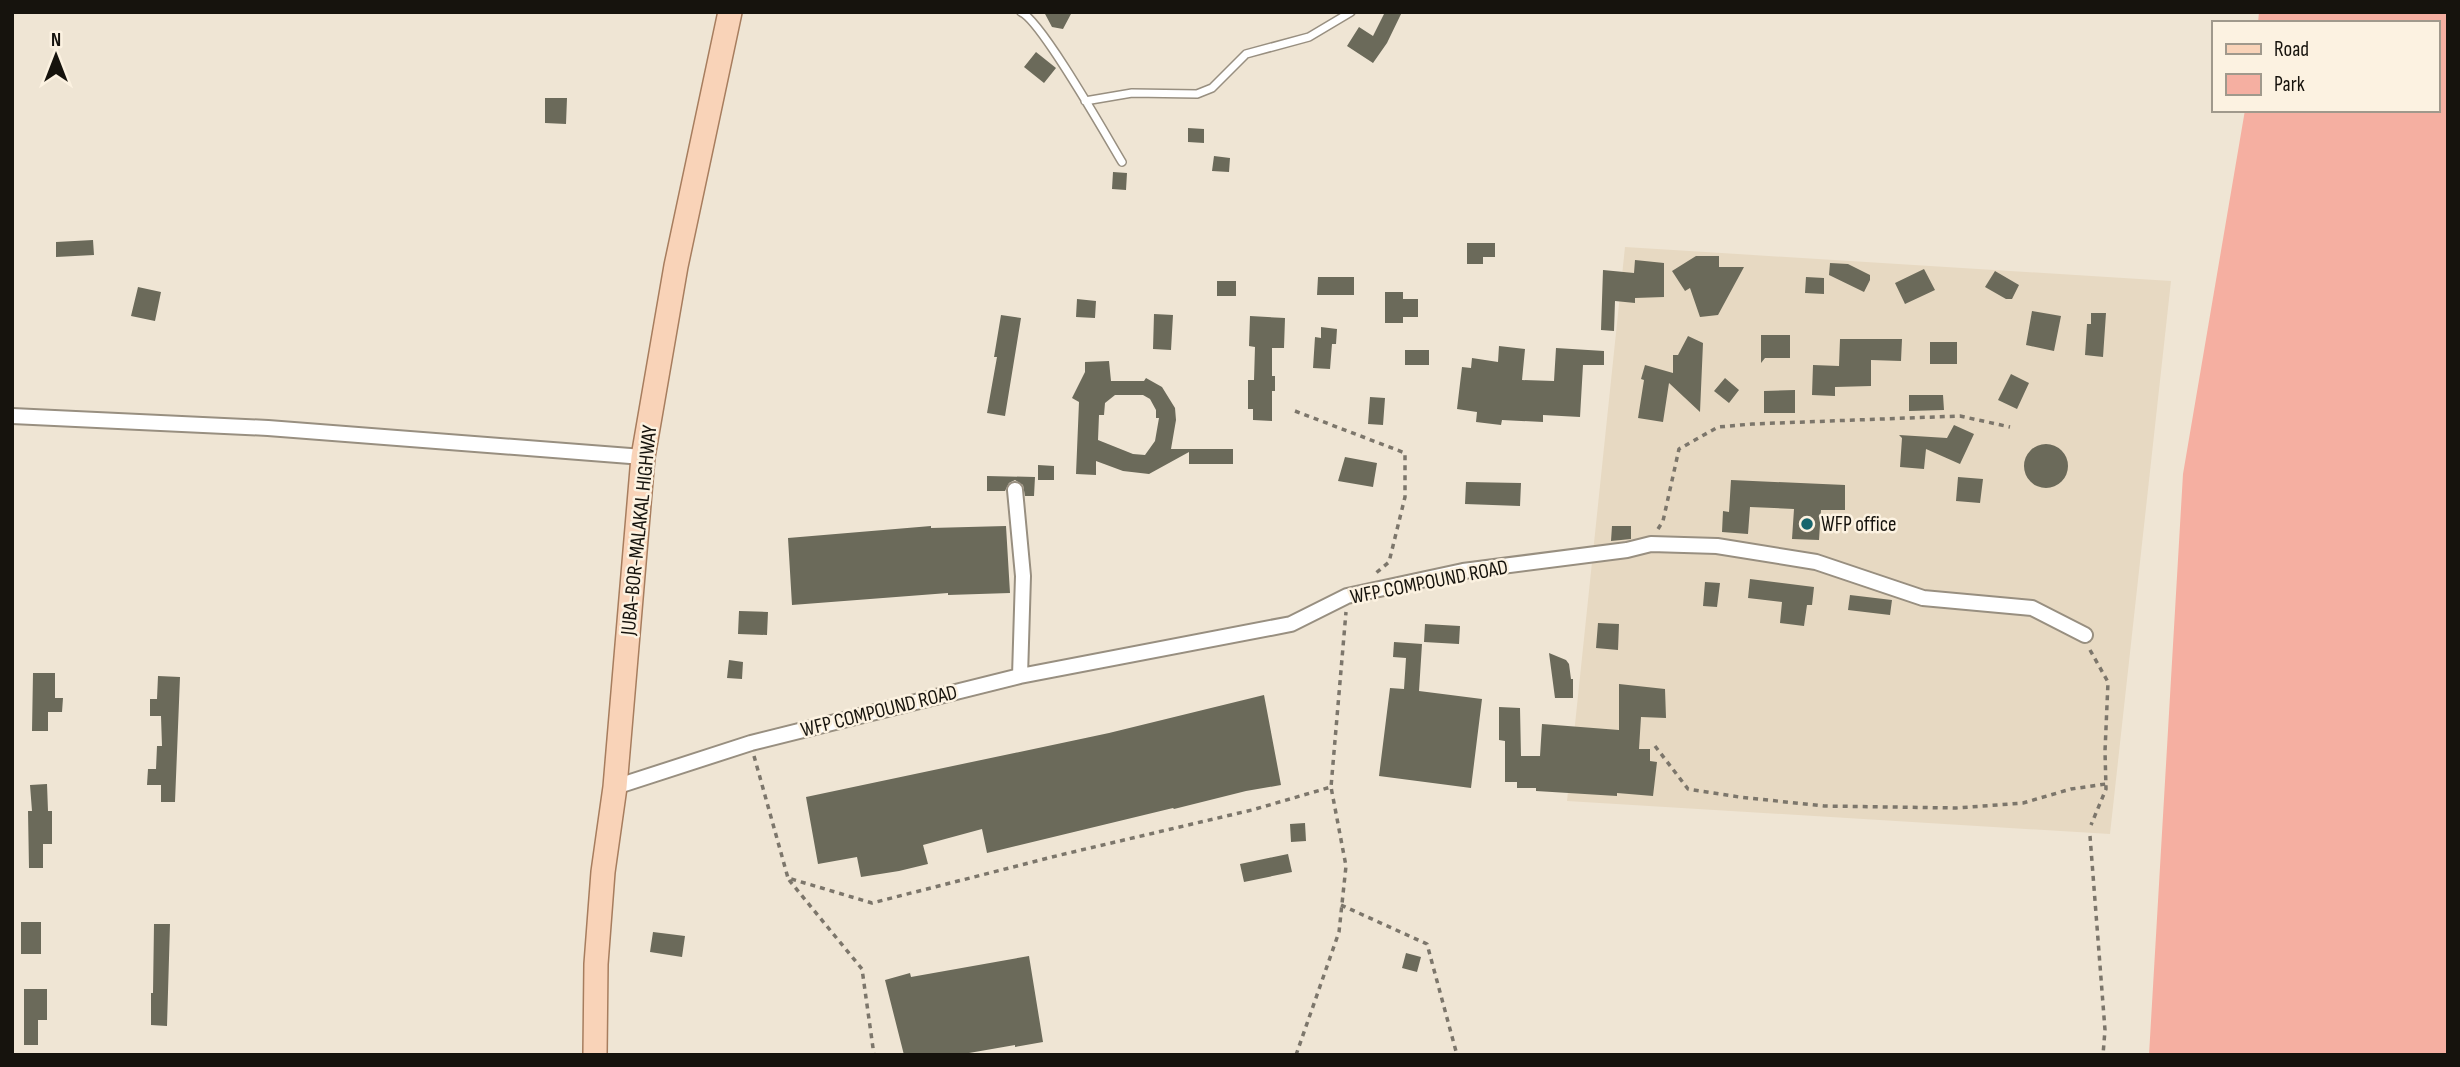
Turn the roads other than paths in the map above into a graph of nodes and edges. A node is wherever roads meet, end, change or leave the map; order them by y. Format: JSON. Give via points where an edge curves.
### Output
{"nodes":[{"id":1,"x":730,"y":12,"type":"edge"},
{"id":2,"x":1021,"y":12,"type":"edge"},
{"id":3,"x":1351,"y":12,"type":"edge"},
{"id":4,"x":1085,"y":101,"type":"junction"},
{"id":5,"x":1122,"y":162,"type":"dead end"},
{"id":6,"x":12,"y":416,"type":"edge"},
{"id":7,"x":643,"y":457,"type":"junction"},
{"id":8,"x":1015,"y":490,"type":"dead end"},
{"id":9,"x":2082,"y":634,"type":"road end"},
{"id":10,"x":1020,"y":676,"type":"junction"},
{"id":11,"x":615,"y":787,"type":"junction"},
{"id":12,"x":595,"y":1055,"type":"edge"}],
"edges":[{"from":1,"to":7,"type":"main road","name":"JUBA-BOR-MALAKAL HIGHWAY","via":[[676,266]]},
{"from":2,"to":4,"type":"lane"},
{"from":3,"to":4,"type":"lane","via":[[1309,37],[1246,54],[1212,88],[1197,94],[1132,93]]},
{"from":4,"to":5,"type":"lane"},
{"from":6,"to":7,"type":"street","via":[[268,428]]},
{"from":7,"to":11,"type":"main road","name":"JUBA-BOR-MALAKAL HIGHWAY"},
{"from":8,"to":10,"type":"street","via":[[1023,576]]},
{"from":9,"to":10,"type":"street","name":"WFP COMPOUND ROAD","via":[[2032,608],[1923,598],[1816,562],[1717,545],[1651,544],[1463,571],[1347,596],[1291,624]]},
{"from":10,"to":11,"type":"street","name":"WFP COMPOUND ROAD","via":[[751,743]]},
{"from":11,"to":12,"type":"main road","name":"JUBA-BOR-MALAKAL HIGHWAY","via":[[598,938]]}]}
